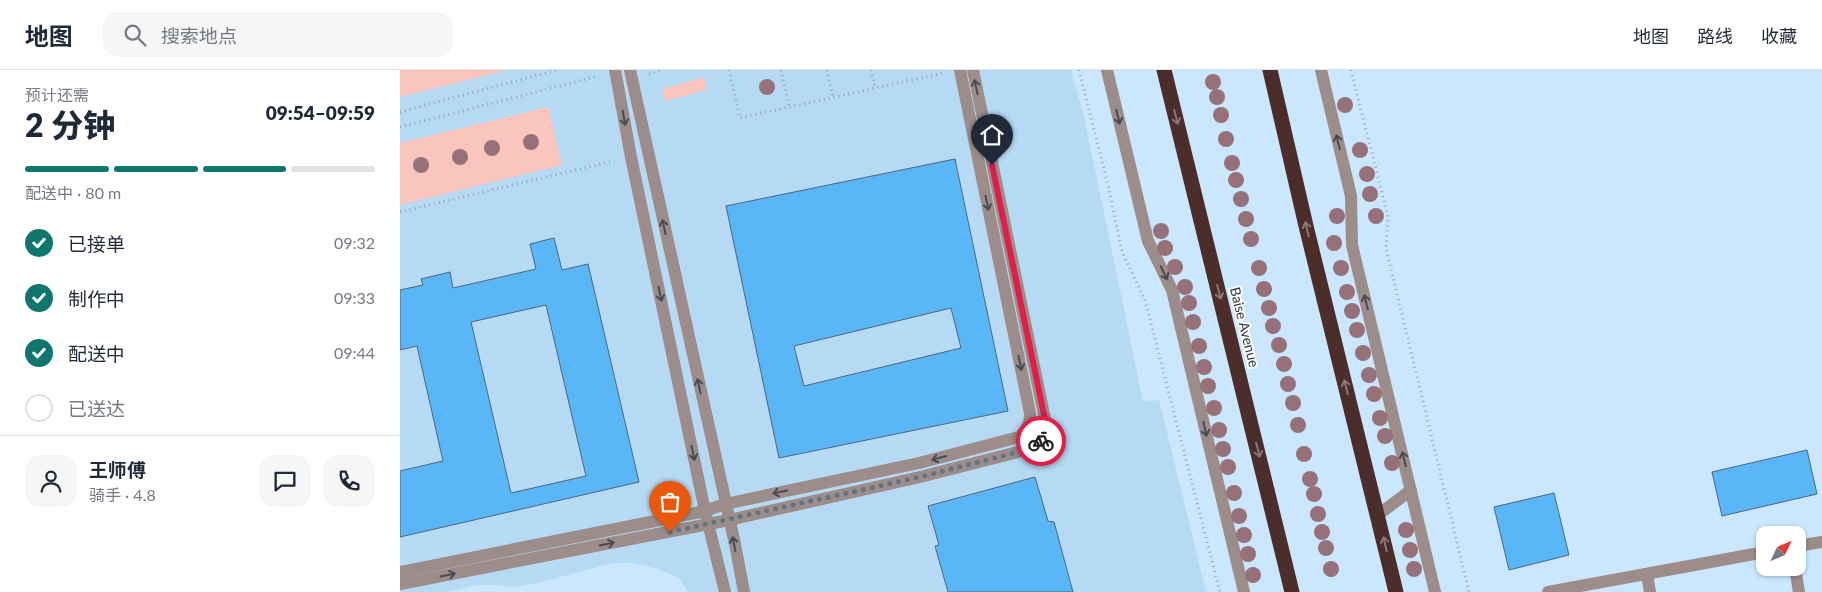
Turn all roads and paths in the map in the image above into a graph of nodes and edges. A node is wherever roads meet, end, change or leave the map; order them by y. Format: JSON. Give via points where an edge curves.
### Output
{"nodes":[{"id":1,"x":557,"y":70,"type":"edge"},
{"id":2,"x":630,"y":70,"type":"edge"},
{"id":3,"x":729,"y":70,"type":"edge"},
{"id":4,"x":781,"y":70,"type":"edge"},
{"id":5,"x":827,"y":70,"type":"edge"},
{"id":6,"x":871,"y":70,"type":"edge"},
{"id":7,"x":964,"y":70,"type":"edge"},
{"id":8,"x":1079,"y":70,"type":"edge"},
{"id":9,"x":1107,"y":70,"type":"edge"},
{"id":10,"x":1164,"y":70,"type":"edge"},
{"id":11,"x":1270,"y":70,"type":"edge"},
{"id":12,"x":1321,"y":70,"type":"edge"},
{"id":13,"x":1351,"y":70,"type":"edge"},
{"id":14,"x":615,"y":71,"type":"edge"},
{"id":15,"x":875,"y":88,"type":"junction"},
{"id":16,"x":833,"y":97,"type":"junction"},
{"id":17,"x":789,"y":107,"type":"junction"},
{"id":18,"x":400,"y":112,"type":"edge"},
{"id":19,"x":400,"y":127,"type":"edge"},
{"id":20,"x":631,"y":156,"type":"junction"},
{"id":21,"x":400,"y":212,"type":"edge"},
{"id":22,"x":1411,"y":490,"type":"junction"},
{"id":23,"x":725,"y":504,"type":"junction"},
{"id":24,"x":705,"y":511,"type":"junction"},
{"id":25,"x":1378,"y":515,"type":"junction"},
{"id":26,"x":729,"y":520,"type":"junction"},
{"id":27,"x":708,"y":524,"type":"junction"},
{"id":28,"x":1822,"y":542,"type":"edge"},
{"id":29,"x":1806,"y":545,"type":"edge"},
{"id":30,"x":1756,"y":554,"type":"edge"},
{"id":31,"x":400,"y":572,"type":"edge"},
{"id":32,"x":1647,"y":574,"type":"junction"},
{"id":33,"x":1796,"y":576,"type":"edge"},
{"id":34,"x":400,"y":584,"type":"edge"},
{"id":35,"x":725,"y":592,"type":"edge"},
{"id":36,"x":744,"y":592,"type":"edge"},
{"id":37,"x":1220,"y":592,"type":"edge"},
{"id":38,"x":1244,"y":592,"type":"edge"},
{"id":39,"x":1292,"y":592,"type":"edge"},
{"id":40,"x":1396,"y":592,"type":"edge"},
{"id":41,"x":1435,"y":592,"type":"edge"},
{"id":42,"x":1469,"y":592,"type":"edge"},
{"id":43,"x":1548,"y":592,"type":"edge"},
{"id":44,"x":1650,"y":592,"type":"edge"},
{"id":45,"x":1799,"y":592,"type":"edge"}],
"edges":[{"from":1,"to":18,"type":"path"},
{"from":23,"to":2,"type":"street","one_way":true},
{"from":3,"to":17,"type":"path","via":[[740,118]]},
{"from":4,"to":17,"type":"path"},
{"from":5,"to":16,"type":"path"},
{"from":6,"to":15,"type":"path"},
{"from":7,"to":15,"type":"path"},
{"from":7,"to":23,"type":"street","one_way":true,"via":[[1030,413],[1026,431],[1019,437],[919,464]]},
{"from":26,"to":7,"type":"street","one_way":true,"via":[[1022,451],[1044,438],[1047,429]]},
{"from":8,"to":37,"type":"path","via":[[1122,252],[1145,300]]},
{"from":9,"to":38,"type":"street","one_way":true,"via":[[1148,240],[1172,290]]},
{"from":10,"to":39,"type":"highway","name":"Baise Avenue","one_way":true},
{"from":25,"to":11,"type":"highway","one_way":true},
{"from":22,"to":12,"type":"street","one_way":true,"via":[[1352,245],[1351,196]]},
{"from":13,"to":42,"type":"path","via":[[1388,217],[1386,248]]},
{"from":14,"to":19,"type":"path"},
{"from":14,"to":20,"type":"street","one_way":true},
{"from":15,"to":16,"type":"path"},
{"from":16,"to":17,"type":"path"},
{"from":20,"to":21,"type":"path"},
{"from":20,"to":24,"type":"street","one_way":true},
{"from":22,"to":25,"type":"street"},
{"from":22,"to":41,"type":"street"},
{"from":23,"to":24,"type":"street"},
{"from":23,"to":26,"type":"street"},
{"from":24,"to":27,"type":"street"},
{"from":24,"to":31,"type":"street"},
{"from":40,"to":25,"type":"highway","one_way":true},
{"from":26,"to":27,"type":"street"},
{"from":36,"to":26,"type":"street","one_way":true},
{"from":34,"to":27,"type":"street","one_way":true},
{"from":27,"to":35,"type":"street"},
{"from":28,"to":29,"type":"street"},
{"from":30,"to":32,"type":"street"},
{"from":32,"to":43,"type":"street"},
{"from":32,"to":44,"type":"street"},
{"from":33,"to":45,"type":"street"}]}
